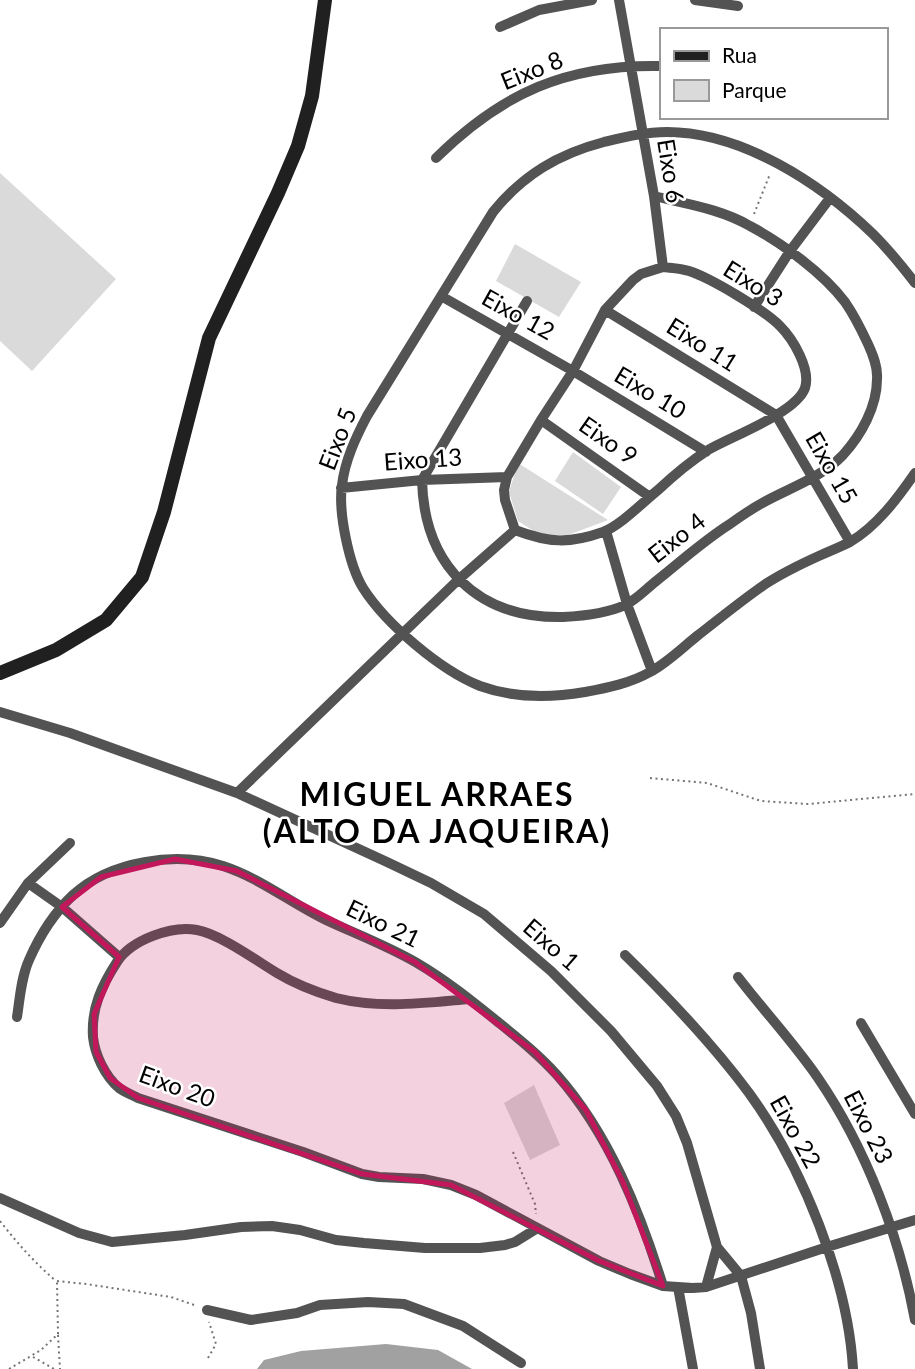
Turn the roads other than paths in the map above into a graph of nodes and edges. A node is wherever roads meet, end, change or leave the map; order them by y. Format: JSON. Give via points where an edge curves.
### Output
{"nodes":[{"id":1,"x":325,"y":0,"type":"edge"},
{"id":2,"x":592,"y":0,"type":"edge"},
{"id":3,"x":620,"y":0,"type":"edge"},
{"id":4,"x":695,"y":0,"type":"edge"},
{"id":5,"x":738,"y":6,"type":"dead end"},
{"id":6,"x":500,"y":27,"type":"dead end"},
{"id":7,"x":632,"y":65,"type":"junction"},
{"id":8,"x":660,"y":65,"type":"edge"},
{"id":9,"x":643,"y":133,"type":"junction"},
{"id":10,"x":436,"y":158,"type":"dead end"},
{"id":11,"x":654,"y":196,"type":"junction"},
{"id":12,"x":830,"y":198,"type":"junction"},
{"id":13,"x":790,"y":251,"type":"junction"},
{"id":14,"x":663,"y":267,"type":"junction"},
{"id":15,"x":915,"y":282,"type":"edge"},
{"id":16,"x":442,"y":296,"type":"junction"},
{"id":17,"x":527,"y":301,"type":"dead end"},
{"id":18,"x":754,"y":307,"type":"junction"},
{"id":19,"x":606,"y":310,"type":"junction"},
{"id":20,"x":509,"y":333,"type":"junction"},
{"id":21,"x":573,"y":371,"type":"junction"},
{"id":22,"x":776,"y":415,"type":"junction"},
{"id":23,"x":541,"y":420,"type":"junction"},
{"id":24,"x":706,"y":452,"type":"junction"},
{"id":25,"x":915,"y":473,"type":"edge"},
{"id":26,"x":507,"y":477,"type":"junction"},
{"id":27,"x":813,"y":478,"type":"junction"},
{"id":28,"x":422,"y":480,"type":"junction"},
{"id":29,"x":341,"y":488,"type":"junction"},
{"id":30,"x":650,"y":497,"type":"junction"},
{"id":31,"x":515,"y":530,"type":"junction"},
{"id":32,"x":606,"y":531,"type":"junction"},
{"id":33,"x":850,"y":542,"type":"junction"},
{"id":34,"x":458,"y":580,"type":"junction"},
{"id":35,"x":627,"y":604,"type":"junction"},
{"id":36,"x":403,"y":633,"type":"junction"},
{"id":37,"x":652,"y":671,"type":"junction"},
{"id":38,"x":0,"y":673,"type":"edge"},
{"id":39,"x":0,"y":712,"type":"edge"},
{"id":40,"x":237,"y":793,"type":"junction"},
{"id":41,"x":70,"y":843,"type":"dead end"},
{"id":42,"x":28,"y":883,"type":"junction"},
{"id":43,"x":62,"y":907,"type":"junction"},
{"id":44,"x":0,"y":923,"type":"edge"},
{"id":45,"x":625,"y":955,"type":"dead end"},
{"id":46,"x":120,"y":957,"type":"junction"},
{"id":47,"x":738,"y":977,"type":"dead end"},
{"id":48,"x":469,"y":999,"type":"junction"},
{"id":49,"x":17,"y":1017,"type":"dead end"},
{"id":50,"x":861,"y":1023,"type":"dead end"},
{"id":51,"x":915,"y":1114,"type":"edge"},
{"id":52,"x":0,"y":1198,"type":"edge"},
{"id":53,"x":915,"y":1220,"type":"edge"},
{"id":54,"x":890,"y":1227,"type":"junction"},
{"id":55,"x":536,"y":1229,"type":"junction"},
{"id":56,"x":717,"y":1247,"type":"junction"},
{"id":57,"x":827,"y":1247,"type":"junction"},
{"id":58,"x":741,"y":1276,"type":"junction"},
{"id":59,"x":663,"y":1286,"type":"junction"},
{"id":60,"x":678,"y":1287,"type":"junction"},
{"id":61,"x":706,"y":1287,"type":"junction"},
{"id":62,"x":207,"y":1310,"type":"road end"},
{"id":63,"x":915,"y":1321,"type":"edge"},
{"id":64,"x":521,"y":1363,"type":"dead end"},
{"id":65,"x":693,"y":1369,"type":"edge"},
{"id":66,"x":760,"y":1369,"type":"edge"},
{"id":67,"x":853,"y":1369,"type":"edge"}],
"edges":[{"from":1,"to":38,"type":"street","via":[[312,96],[298,146],[209,338],[164,512],[142,577],[106,620],[56,650]]},
{"from":2,"to":6,"type":"street","via":[[539,10]]},
{"from":3,"to":7,"type":"street","name":"Eixo 6"},
{"from":4,"to":5,"type":"street"},
{"from":7,"to":8,"type":"street","name":"Eixo 8"},
{"from":7,"to":9,"type":"street","name":"Eixo 6"},
{"from":7,"to":10,"type":"street","name":"Eixo 8","via":[[562,77],[524,92],[490,112]]},
{"from":9,"to":11,"type":"street","name":"Eixo 6"},
{"from":9,"to":12,"type":"street","name":"Eixo 5","via":[[669,132],[738,145]]},
{"from":9,"to":16,"type":"street","name":"Eixo 5","via":[[557,158],[526,179],[493,212]]},
{"from":11,"to":13,"type":"street","name":"Eixo 4","via":[[709,209],[749,225]]},
{"from":11,"to":14,"type":"street","name":"Eixo 6"},
{"from":12,"to":13,"type":"street"},
{"from":12,"to":15,"type":"street","name":"Eixo 5","via":[[872,233]]},
{"from":13,"to":18,"type":"street"},
{"from":13,"to":27,"type":"street","name":"Eixo 4","via":[[846,303],[870,349],[877,379],[861,430],[842,455]]},
{"from":14,"to":18,"type":"street","name":"Eixo 3","via":[[698,274]]},
{"from":14,"to":19,"type":"street","via":[[633,280]]},
{"from":16,"to":20,"type":"street","name":"Eixo 12"},
{"from":16,"to":29,"type":"street","name":"Eixo 5","via":[[367,416]]},
{"from":17,"to":20,"type":"street"},
{"from":18,"to":22,"type":"street","name":"Eixo 3","via":[[780,326],[802,359],[807,376],[801,395]]},
{"from":19,"to":21,"type":"street"},
{"from":19,"to":22,"type":"street","name":"Eixo 11"},
{"from":20,"to":21,"type":"street","name":"Eixo 12"},
{"from":20,"to":28,"type":"street"},
{"from":21,"to":23,"type":"street"},
{"from":21,"to":24,"type":"street","name":"Eixo 10"},
{"from":22,"to":24,"type":"street","name":"Eixo 3"},
{"from":22,"to":27,"type":"street","name":"Eixo 15"},
{"from":23,"to":26,"type":"street"},
{"from":23,"to":30,"type":"street","name":"Eixo 9"},
{"from":24,"to":30,"type":"street","name":"Eixo 3"},
{"from":25,"to":33,"type":"street","name":"Eixo 5","via":[[882,516]]},
{"from":26,"to":28,"type":"street","name":"Eixo 13"},
{"from":26,"to":31,"type":"street","via":[[505,500]]},
{"from":27,"to":33,"type":"street","name":"Eixo 15"},
{"from":27,"to":35,"type":"street","name":"Eixo 4","via":[[724,527]]},
{"from":28,"to":29,"type":"street","name":"Eixo 13"},
{"from":28,"to":34,"type":"street","name":"Eixo 4","via":[[431,532]]},
{"from":29,"to":36,"type":"street","name":"Eixo 5","via":[[347,542],[362,587]]},
{"from":30,"to":32,"type":"street","name":"Eixo 3"},
{"from":31,"to":32,"type":"street","name":"Eixo 3","via":[[562,542]]},
{"from":31,"to":34,"type":"street"},
{"from":32,"to":35,"type":"street"},
{"from":33,"to":37,"type":"street","name":"Eixo 5","via":[[768,582]]},
{"from":34,"to":35,"type":"street","name":"Eixo 4","via":[[488,601],[525,615],[589,615]]},
{"from":34,"to":36,"type":"street"},
{"from":35,"to":37,"type":"street"},
{"from":36,"to":37,"type":"street","name":"Eixo 5","via":[[463,678],[518,695],[584,692]]},
{"from":36,"to":40,"type":"street"},
{"from":39,"to":40,"type":"street","name":"Eixo 1"},
{"from":40,"to":56,"type":"street","name":"Eixo 1","via":[[461,900],[551,971],[611,1031],[676,1116]]},
{"from":41,"to":42,"type":"street"},
{"from":42,"to":43,"type":"street"},
{"from":42,"to":44,"type":"street"},
{"from":43,"to":46,"type":"street"},
{"from":43,"to":48,"type":"street","name":"Eixo 21","via":[[84,887],[118,870],[157,860],[195,859],[237,872],[405,957]]},
{"from":43,"to":49,"type":"street","name":"Eixo 21","via":[[29,961]]},
{"from":45,"to":57,"type":"street","name":"Eixo 22","via":[[676,1004],[751,1096],[794,1171]]},
{"from":46,"to":48,"type":"street","name":"Eixo 20","via":[[144,939],[197,929],[280,975],[335,998],[379,1005]]},
{"from":46,"to":55,"type":"street","name":"Eixo 20","via":[[98,998],[93,1037],[101,1063],[119,1088],[362,1174],[451,1185]]},
{"from":47,"to":54,"type":"street","name":"Eixo 23","via":[[818,1078],[853,1140]]},
{"from":48,"to":59,"type":"street","name":"Eixo 21","via":[[535,1052],[586,1110],[628,1192]]},
{"from":50,"to":51,"type":"street"},
{"from":52,"to":55,"type":"street","via":[[79,1233],[112,1242],[272,1226],[364,1243],[480,1248],[515,1242]]},
{"from":53,"to":54,"type":"street"},
{"from":54,"to":57,"type":"street"},
{"from":54,"to":63,"type":"street","name":"Eixo 23"},
{"from":55,"to":59,"type":"street","name":"Eixo 20"},
{"from":56,"to":58,"type":"street"},
{"from":56,"to":61,"type":"street"},
{"from":57,"to":58,"type":"street"},
{"from":57,"to":67,"type":"street","name":"Eixo 22","via":[[843,1298]]},
{"from":58,"to":61,"type":"street"},
{"from":58,"to":66,"type":"street"},
{"from":59,"to":60,"type":"street"},
{"from":60,"to":61,"type":"street"},
{"from":60,"to":65,"type":"street"},
{"from":62,"to":64,"type":"street","via":[[251,1320],[320,1305],[404,1304],[463,1326]]}]}
